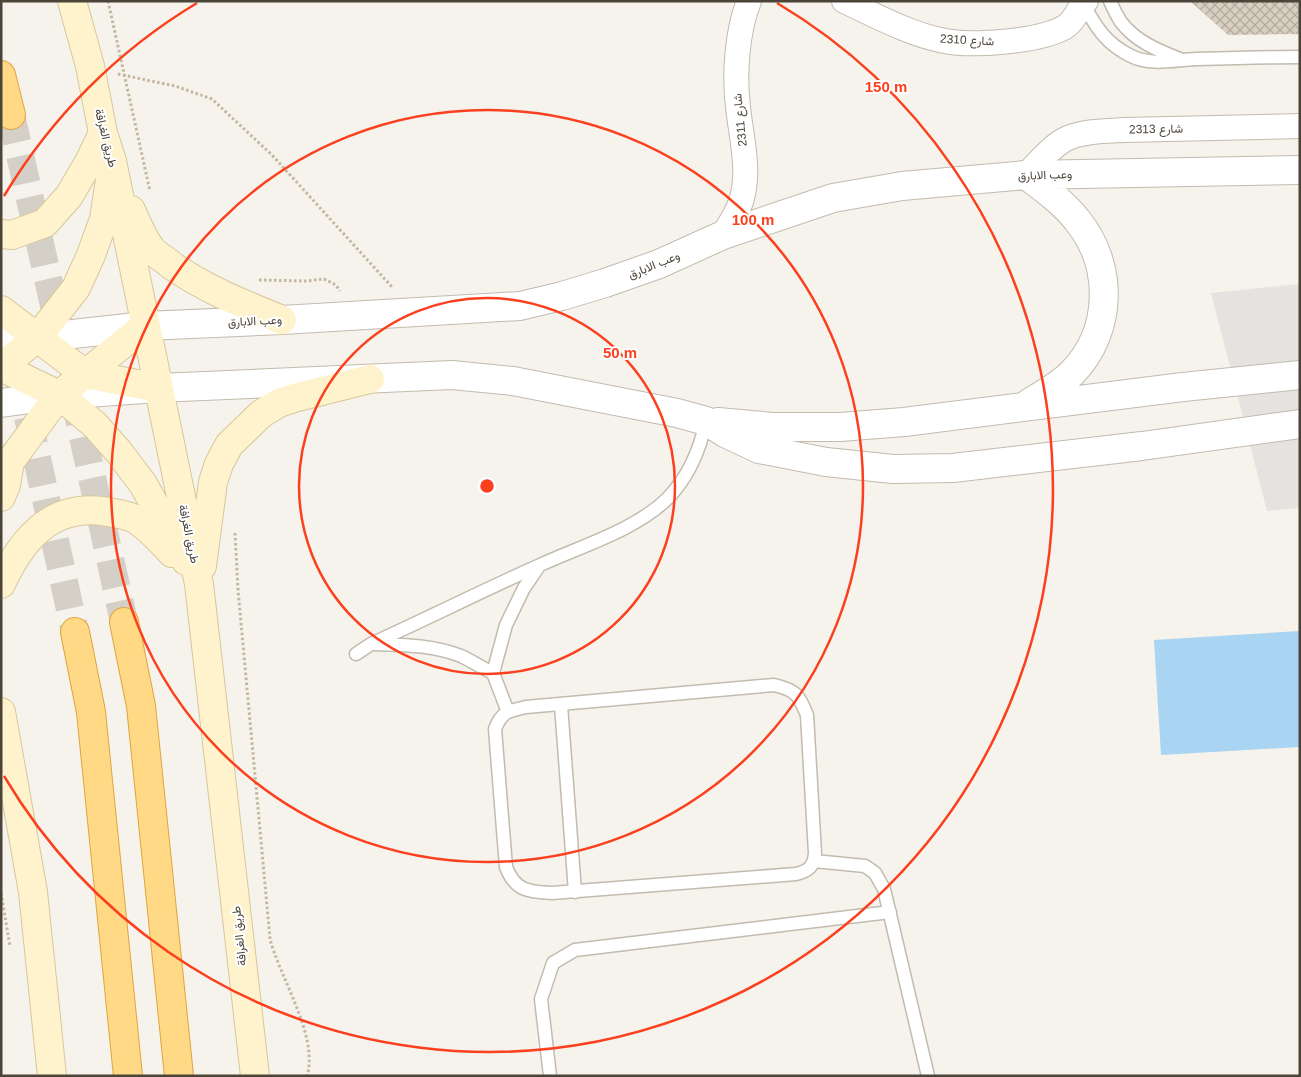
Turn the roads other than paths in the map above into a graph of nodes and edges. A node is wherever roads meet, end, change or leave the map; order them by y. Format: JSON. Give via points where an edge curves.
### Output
{"nodes":[{"id":1,"x":72,"y":1,"type":"edge"},
{"id":2,"x":749,"y":1,"type":"edge"},
{"id":3,"x":844,"y":1,"type":"edge"},
{"id":4,"x":1110,"y":1,"type":"edge"},
{"id":5,"x":1084,"y":2,"type":"edge"},
{"id":6,"x":1300,"y":56,"type":"edge"},
{"id":7,"x":1183,"y":60,"type":"junction"},
{"id":8,"x":1,"y":75,"type":"edge"},
{"id":9,"x":11,"y":115,"type":"tunnel mouth"},
{"id":10,"x":1300,"y":126,"type":"edge"},
{"id":11,"x":103,"y":133,"type":"junction"},
{"id":12,"x":112,"y":161,"type":"junction"},
{"id":13,"x":1296,"y":172,"type":"edge"},
{"id":14,"x":1026,"y":174,"type":"junction"},
{"id":15,"x":1,"y":234,"type":"edge"},
{"id":16,"x":723,"y":235,"type":"junction"},
{"id":17,"x":1,"y":310,"type":"edge"},
{"id":18,"x":282,"y":320,"type":"junction"},
{"id":19,"x":145,"y":326,"type":"junction"},
{"id":20,"x":37,"y":338,"type":"junction"},
{"id":21,"x":1,"y":340,"type":"edge"},
{"id":22,"x":1,"y":367,"type":"edge"},
{"id":23,"x":85,"y":374,"type":"junction"},
{"id":24,"x":1300,"y":374,"type":"edge"},
{"id":25,"x":370,"y":379,"type":"junction"},
{"id":26,"x":158,"y":388,"type":"junction"},
{"id":27,"x":59,"y":395,"type":"junction"},
{"id":28,"x":1,"y":403,"type":"edge"},
{"id":29,"x":1019,"y":408,"type":"junction"},
{"id":30,"x":706,"y":421,"type":"junction"},
{"id":31,"x":1300,"y":424,"type":"edge"},
{"id":32,"x":1,"y":497,"type":"edge"},
{"id":33,"x":540,"y":565,"type":"junction"},
{"id":34,"x":1,"y":584,"type":"edge"},
{"id":35,"x":199,"y":584,"type":"junction"},
{"id":36,"x":124,"y":622,"type":"tunnel mouth"},
{"id":37,"x":75,"y":632,"type":"tunnel mouth"},
{"id":38,"x":371,"y":644,"type":"junction"},
{"id":39,"x":356,"y":654,"type":"dead end"},
{"id":40,"x":493,"y":672,"type":"junction"},
{"id":41,"x":561,"y":704,"type":"junction"},
{"id":42,"x":1,"y":712,"type":"edge"},
{"id":43,"x":508,"y":712,"type":"junction"},
{"id":44,"x":814,"y":861,"type":"junction"},
{"id":45,"x":575,"y":892,"type":"junction"},
{"id":46,"x":890,"y":912,"type":"junction"},
{"id":47,"x":52,"y":1076,"type":"edge"},
{"id":48,"x":128,"y":1076,"type":"edge"},
{"id":49,"x":179,"y":1076,"type":"edge"},
{"id":50,"x":255,"y":1076,"type":"edge"},
{"id":51,"x":550,"y":1076,"type":"edge"},
{"id":52,"x":928,"y":1076,"type":"edge"}],
"edges":[{"from":1,"to":11,"type":"main road","name":"طريق الغرافة","via":[[90,66]]},
{"from":2,"to":16,"type":"street","name":"شارع 2311","via":[[736,80],[744,185],[736,214]]},
{"from":3,"to":5,"type":"street","name":"شارع 2310","via":[[933,38],[978,43],[1017,41],[1055,31],[1071,22]]},
{"from":4,"to":7,"type":"lane","via":[[1121,22],[1132,33],[1158,50]]},
{"from":5,"to":7,"type":"lane","via":[[1095,27],[1132,57],[1156,62]]},
{"from":6,"to":7,"type":"lane"},
{"from":8,"to":9,"type":"highway"},
{"from":10,"to":14,"type":"street","name":"شارع 2313","via":[[1096,132],[1068,138]]},
{"from":11,"to":12,"type":"main road","name":"طريق الغرافة"},
{"from":11,"to":15,"type":"main road","via":[[69,196],[45,224],[12,235]]},
{"from":12,"to":18,"type":"main road","via":[[138,227],[153,251],[218,294]]},
{"from":12,"to":19,"type":"main road","name":"طريق الغرافة"},
{"from":12,"to":20,"type":"main road","via":[[104,219],[91,255],[76,288]]},
{"from":13,"to":14,"type":"street","name":"وعب الابارق"},
{"from":14,"to":16,"type":"street","name":"وعب الابارق","via":[[927,183],[833,198]]},
{"from":14,"to":29,"type":"street","via":[[1077,219],[1089,238],[1101,270],[1105,302],[1095,342],[1073,372]]},
{"from":16,"to":18,"type":"street","name":"وعب الابارق","via":[[659,264],[605,283],[520,306]]},
{"from":17,"to":20,"type":"main road"},
{"from":18,"to":19,"type":"street","name":"وعب الابارق"},
{"from":19,"to":20,"type":"street","name":"وعب الابارق"},
{"from":19,"to":23,"type":"main road"},
{"from":19,"to":26,"type":"main road","name":"طريق الغرافة"},
{"from":20,"to":21,"type":"street","name":"وعب الابارق"},
{"from":20,"to":22,"type":"main road"},
{"from":20,"to":23,"type":"main road"},
{"from":22,"to":27,"type":"main road"},
{"from":23,"to":26,"type":"main road"},
{"from":23,"to":27,"type":"main road"},
{"from":24,"to":29,"type":"street"},
{"from":25,"to":26,"type":"street"},
{"from":25,"to":30,"type":"street","via":[[452,376],[514,381]]},
{"from":25,"to":35,"type":"main road","via":[[279,403],[261,414],[229,444],[213,482]]},
{"from":26,"to":27,"type":"street"},
{"from":26,"to":35,"type":"main road","name":"طريق الغرافة"},
{"from":27,"to":28,"type":"street"},
{"from":27,"to":32,"type":"main road","via":[[10,462]]},
{"from":27,"to":35,"type":"main road","via":[[95,425],[143,484]]},
{"from":29,"to":30,"type":"street","via":[[840,427],[773,427]]},
{"from":30,"to":31,"type":"street","via":[[759,449],[826,462],[893,469],[953,468]]},
{"from":30,"to":33,"type":"lane","via":[[702,442],[693,462],[668,498],[633,524]]},
{"from":33,"to":38,"type":"lane"},
{"from":33,"to":40,"type":"lane","via":[[524,588],[506,625]]},
{"from":34,"to":35,"type":"main road","via":[[21,548],[41,526],[64,515],[88,510],[134,518],[162,542]]},
{"from":35,"to":50,"type":"main road","name":"طريق الغرافة"},
{"from":36,"to":49,"type":"highway","via":[[141,706]]},
{"from":37,"to":48,"type":"highway","via":[[91,712]]},
{"from":38,"to":39,"type":"lane"},
{"from":38,"to":40,"type":"lane","via":[[437,648]]},
{"from":40,"to":43,"type":"lane"},
{"from":41,"to":43,"type":"lane"},
{"from":41,"to":44,"type":"lane","via":[[774,685],[789,689],[797,695],[808,715]]},
{"from":41,"to":45,"type":"lane"},
{"from":42,"to":47,"type":"main road","via":[[33,892]]},
{"from":43,"to":45,"type":"lane","via":[[500,718],[495,729],[506,868],[521,889]]},
{"from":44,"to":45,"type":"lane","via":[[810,868],[796,874]]},
{"from":44,"to":46,"type":"lane","via":[[865,866],[875,874],[884,889]]},
{"from":46,"to":51,"type":"lane","via":[[575,950],[553,963],[541,999]]},
{"from":46,"to":52,"type":"lane"}]}
